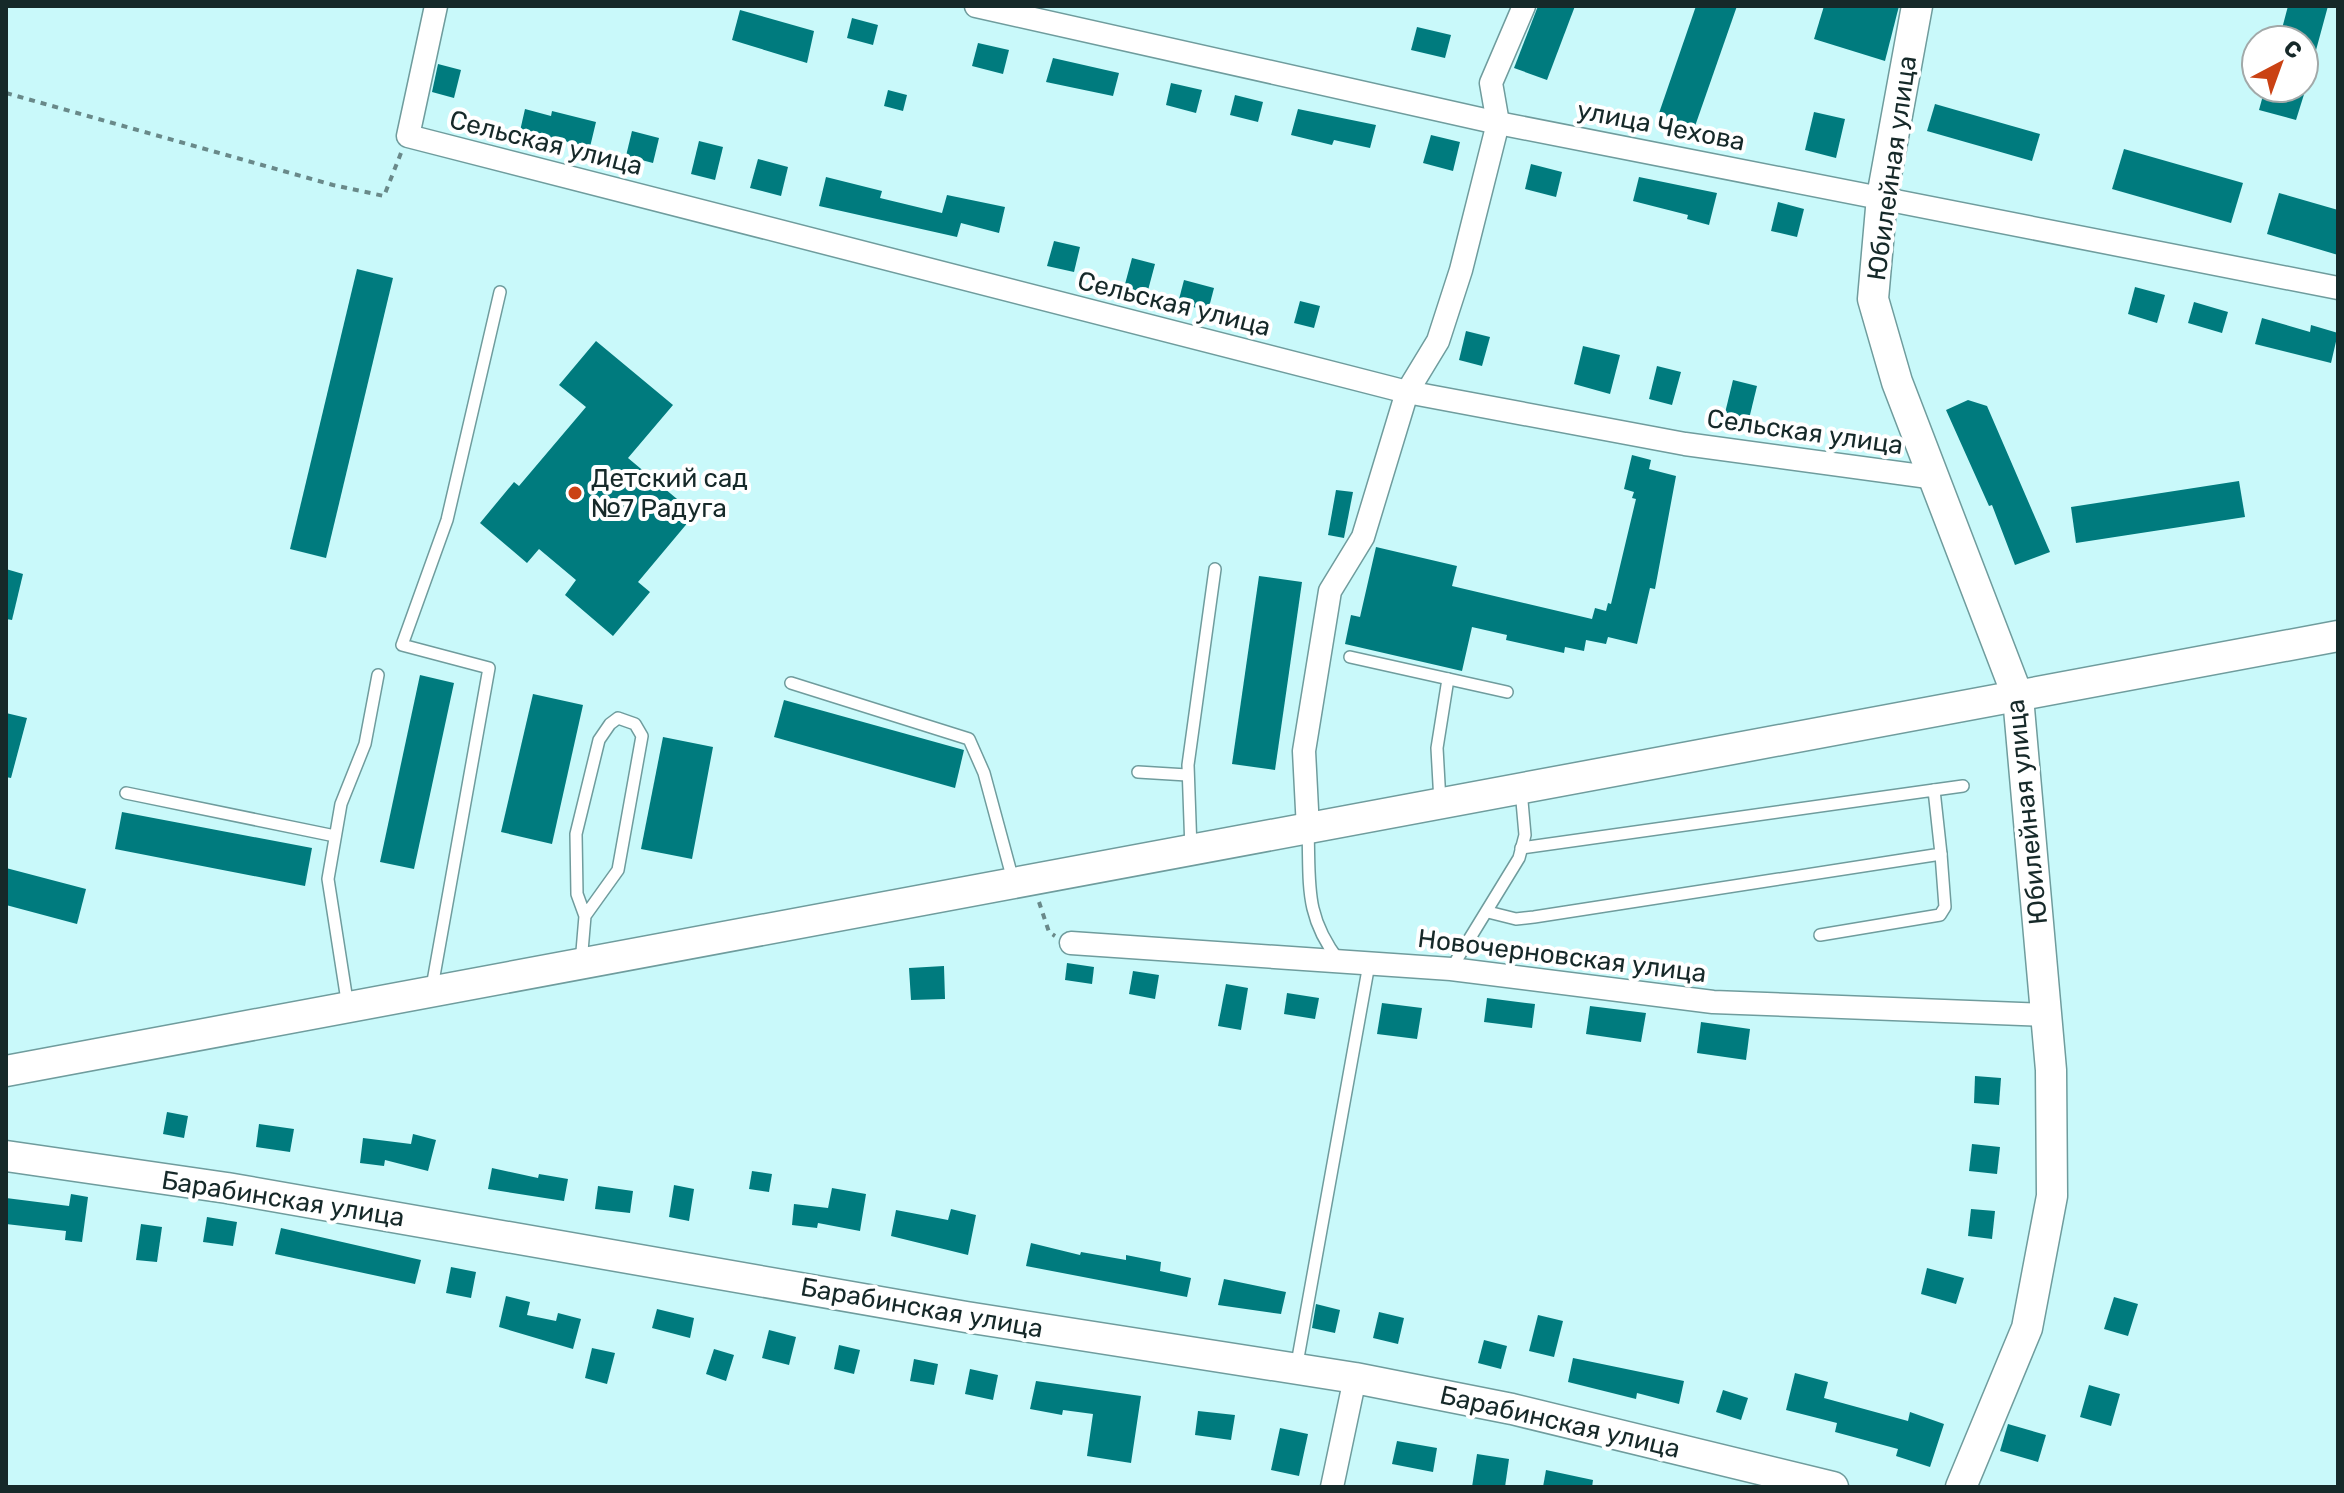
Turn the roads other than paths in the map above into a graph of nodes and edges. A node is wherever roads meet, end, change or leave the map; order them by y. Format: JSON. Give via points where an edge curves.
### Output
{"nodes":[{"id":1,"x":436,"y":6,"type":"edge"},
{"id":2,"x":976,"y":6,"type":"edge"},
{"id":3,"x":1524,"y":6,"type":"edge"},
{"id":4,"x":1917,"y":6,"type":"edge"},
{"id":5,"x":1498,"y":123,"type":"junction"},
{"id":6,"x":1882,"y":197,"type":"junction"},
{"id":7,"x":2338,"y":288,"type":"edge"},
{"id":8,"x":500,"y":292,"type":"dead end"},
{"id":9,"x":1407,"y":392,"type":"junction"},
{"id":10,"x":1936,"y":478,"type":"junction"},
{"id":11,"x":1215,"y":569,"type":"dead end"},
{"id":12,"x":2338,"y":636,"type":"edge"},
{"id":13,"x":1350,"y":657,"type":"dead end"},
{"id":14,"x":378,"y":675,"type":"dead end"},
{"id":15,"x":1448,"y":679,"type":"junction"},
{"id":16,"x":791,"y":683,"type":"dead end"},
{"id":17,"x":1507,"y":692,"type":"dead end"},
{"id":18,"x":2018,"y":697,"type":"junction"},
{"id":19,"x":1138,"y":772,"type":"dead end"},
{"id":20,"x":1187,"y":775,"type":"junction"},
{"id":21,"x":1963,"y":786,"type":"dead end"},
{"id":22,"x":1521,"y":790,"type":"junction"},
{"id":23,"x":1934,"y":790,"type":"junction"},
{"id":24,"x":126,"y":793,"type":"dead end"},
{"id":25,"x":1440,"y":805,"type":"junction"},
{"id":26,"x":1308,"y":829,"type":"junction"},
{"id":27,"x":335,"y":836,"type":"junction"},
{"id":28,"x":1521,"y":848,"type":"junction"},
{"id":29,"x":1191,"y":851,"type":"junction"},
{"id":30,"x":1941,"y":854,"type":"junction"},
{"id":31,"x":1024,"y":882,"type":"junction"},
{"id":32,"x":1488,"y":912,"type":"junction"},
{"id":33,"x":585,"y":916,"type":"junction"},
{"id":34,"x":1820,"y":935,"type":"dead end"},
{"id":35,"x":1071,"y":943,"type":"road end"},
{"id":36,"x":1339,"y":961,"type":"junction"},
{"id":37,"x":581,"y":964,"type":"junction"},
{"id":38,"x":1369,"y":964,"type":"junction"},
{"id":39,"x":1451,"y":969,"type":"junction"},
{"id":40,"x":431,"y":992,"type":"junction"},
{"id":41,"x":348,"y":1007,"type":"junction"},
{"id":42,"x":2047,"y":1015,"type":"junction"},
{"id":43,"x":6,"y":1071,"type":"edge"},
{"id":44,"x":6,"y":1156,"type":"edge"},
{"id":45,"x":1296,"y":1369,"type":"junction"},
{"id":46,"x":1355,"y":1378,"type":"junction"},
{"id":47,"x":1332,"y":1487,"type":"edge"},
{"id":48,"x":1833,"y":1487,"type":"edge"},
{"id":49,"x":1961,"y":1487,"type":"edge"}],
"edges":[{"from":1,"to":9,"type":"street","name":"Сельская улица","via":[[408,136]]},
{"from":2,"to":5,"type":"street","name":"улица Чехова"},
{"from":3,"to":5,"type":"street","via":[[1491,83]]},
{"from":4,"to":6,"type":"street","name":"Юбилейная улица"},
{"from":5,"to":6,"type":"street","name":"улица Чехова"},
{"from":5,"to":9,"type":"street","via":[[1438,341]]},
{"from":6,"to":7,"type":"street","name":"улица Чехова"},
{"from":6,"to":10,"type":"street","name":"Юбилейная улица","via":[[1873,299],[1897,382]]},
{"from":8,"to":40,"type":"lane","via":[[447,520],[402,645],[489,668]]},
{"from":9,"to":10,"type":"street","name":"Сельская улица","via":[[1685,444]]},
{"from":9,"to":26,"type":"street","via":[[1363,537],[1330,591],[1304,751]]},
{"from":10,"to":18,"type":"street","name":"Юбилейная улица"},
{"from":11,"to":20,"type":"lane"},
{"from":12,"to":18,"type":"street"},
{"from":13,"to":15,"type":"lane"},
{"from":14,"to":27,"type":"lane","via":[[365,744],[341,804]]},
{"from":15,"to":17,"type":"lane"},
{"from":15,"to":25,"type":"lane","via":[[1437,748]]},
{"from":16,"to":31,"type":"lane","via":[[969,739]]},
{"from":18,"to":22,"type":"street"},
{"from":18,"to":42,"type":"street","name":"Юбилейная улица"},
{"from":19,"to":20,"type":"lane"},
{"from":20,"to":29,"type":"lane"},
{"from":21,"to":23,"type":"lane"},
{"from":22,"to":25,"type":"street"},
{"from":22,"to":28,"type":"lane"},
{"from":23,"to":28,"type":"lane"},
{"from":23,"to":30,"type":"lane"},
{"from":24,"to":27,"type":"lane"},
{"from":25,"to":26,"type":"street"},
{"from":26,"to":29,"type":"street"},
{"from":26,"to":36,"type":"lane","via":[[1311,912]]},
{"from":27,"to":41,"type":"lane","via":[[328,879]]},
{"from":28,"to":32,"type":"lane"},
{"from":29,"to":31,"type":"street"},
{"from":30,"to":32,"type":"lane","via":[[1525,918]]},
{"from":30,"to":34,"type":"lane","via":[[1945,907],[1940,915]]},
{"from":31,"to":37,"type":"street"},
{"from":32,"to":39,"type":"lane"},
{"from":33,"to":33,"type":"lane","via":[[577,894],[576,834],[599,740],[618,718],[635,724],[642,736],[618,870]]},
{"from":33,"to":37,"type":"lane"},
{"from":35,"to":36,"type":"street","name":"Новочерновская улица"},
{"from":36,"to":38,"type":"street","name":"Новочерновская улица"},
{"from":37,"to":40,"type":"street"},
{"from":38,"to":39,"type":"street","name":"Новочерновская улица"},
{"from":38,"to":45,"type":"lane"},
{"from":39,"to":42,"type":"street","name":"Новочерновская улица","via":[[1713,1002]]},
{"from":40,"to":41,"type":"street"},
{"from":41,"to":43,"type":"street"},
{"from":42,"to":49,"type":"street","name":"Юбилейная улица","via":[[2052,1196],[2027,1328]]},
{"from":44,"to":45,"type":"street","name":"Барабинская улица","via":[[227,1188]]},
{"from":45,"to":46,"type":"street","name":"Барабинская улица"},
{"from":46,"to":47,"type":"street"},
{"from":46,"to":48,"type":"street","name":"Барабинская улица","via":[[1512,1409]]}]}
